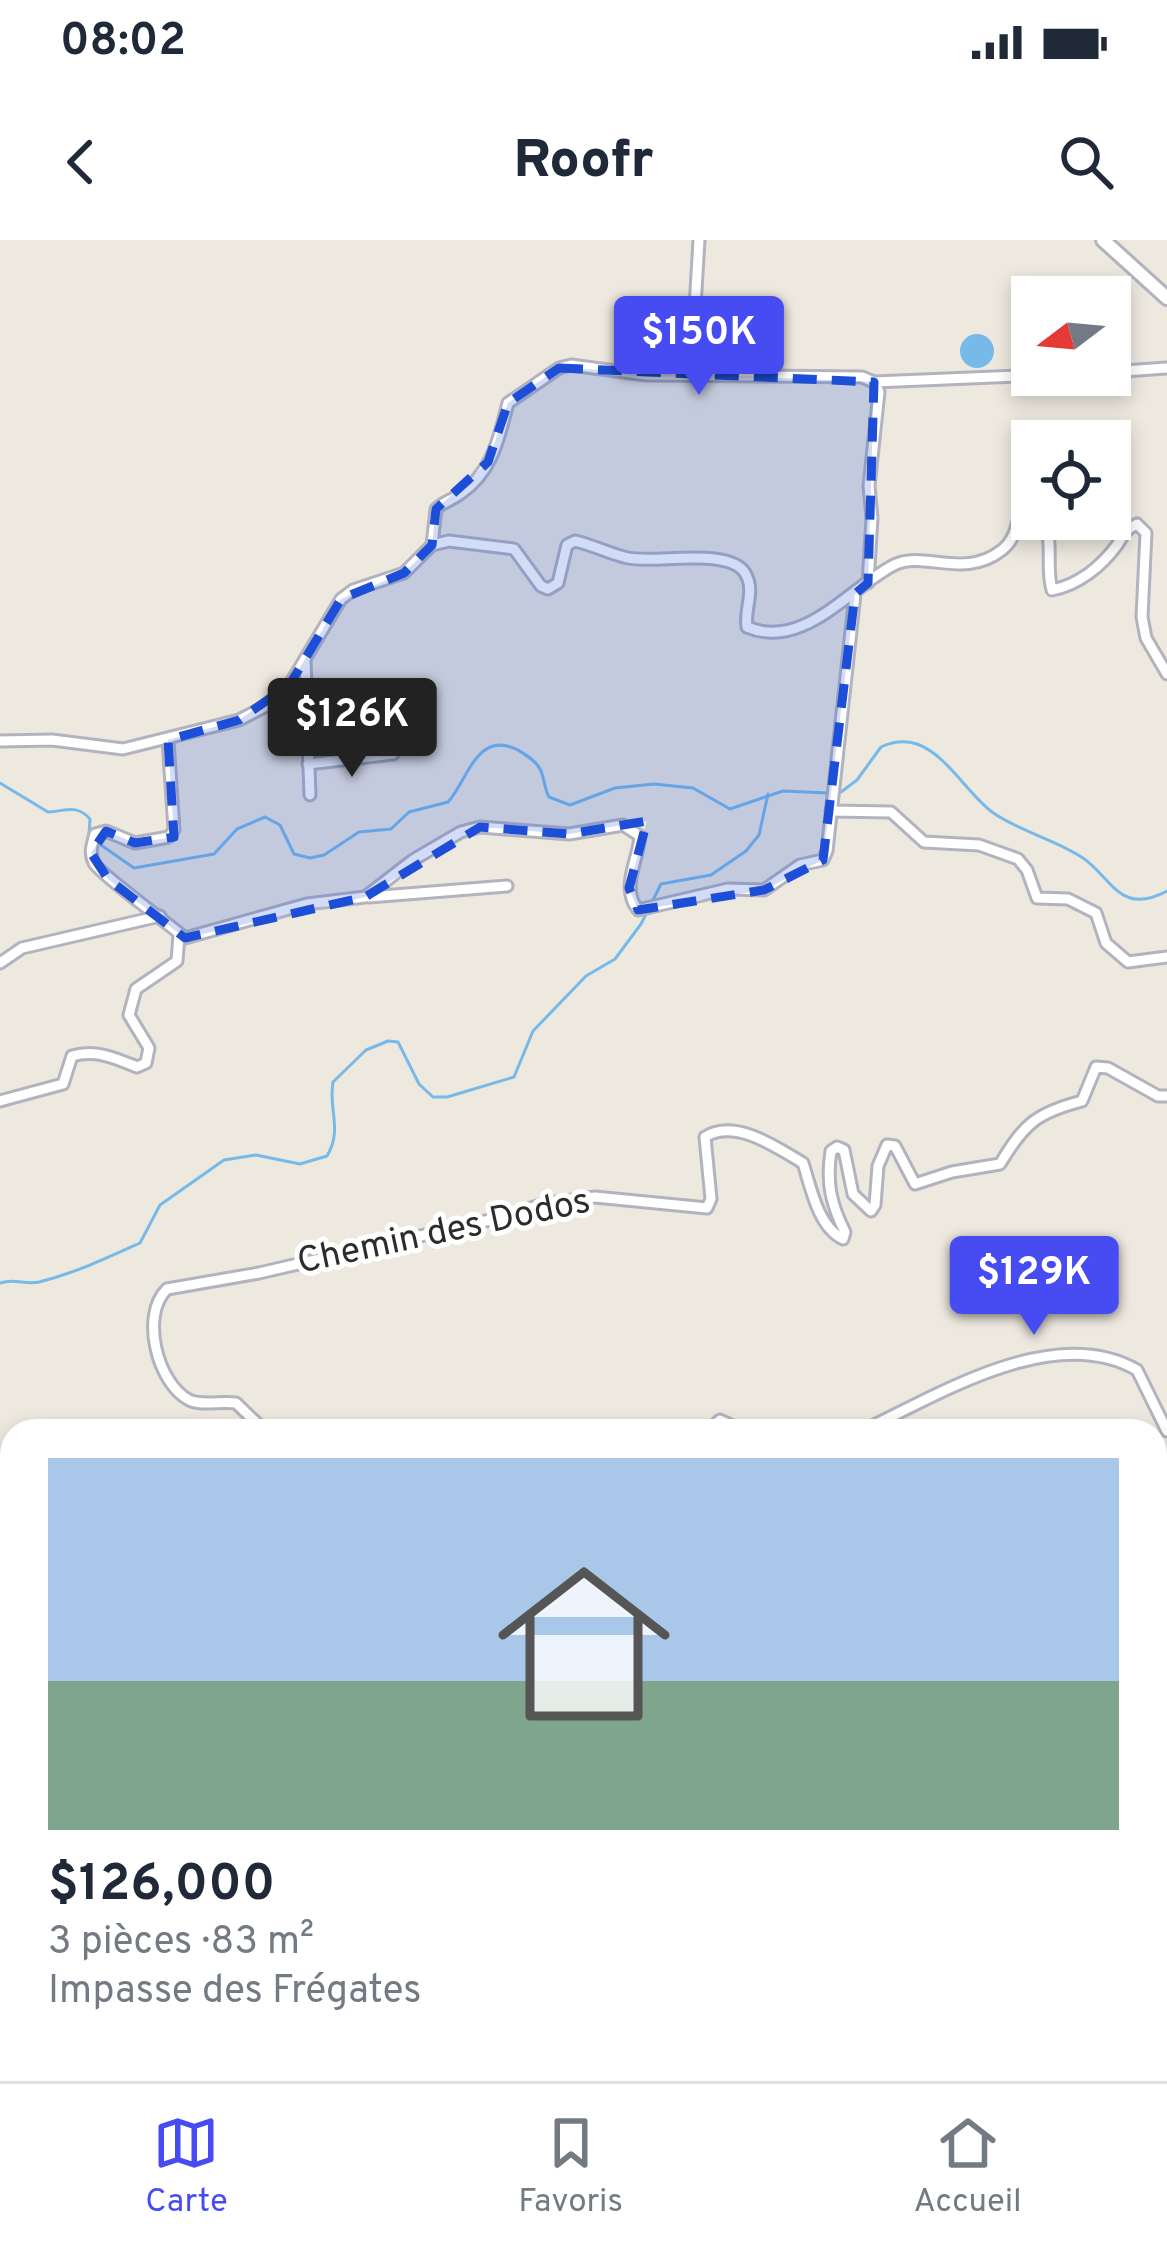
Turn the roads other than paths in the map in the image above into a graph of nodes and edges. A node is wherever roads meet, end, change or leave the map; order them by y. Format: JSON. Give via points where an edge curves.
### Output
{"nodes":[{"id":1,"x":699,"y":240,"type":"edge"},
{"id":2,"x":1103,"y":240,"type":"edge"},
{"id":3,"x":1167,"y":298,"type":"edge"},
{"id":4,"x":1167,"y":368,"type":"edge"},
{"id":5,"x":1131,"y":370,"type":"edge"},
{"id":6,"x":691,"y":375,"type":"junction"},
{"id":7,"x":1011,"y":376,"type":"edge"},
{"id":8,"x":874,"y":382,"type":"junction"},
{"id":9,"x":1131,"y":527,"type":"edge"},
{"id":10,"x":1011,"y":539,"type":"edge"},
{"id":11,"x":1050,"y":540,"type":"edge"},
{"id":12,"x":1119,"y":540,"type":"edge"},
{"id":13,"x":432,"y":545,"type":"junction"},
{"id":14,"x":868,"y":583,"type":"junction"},
{"id":15,"x":855,"y":594,"type":"junction"},
{"id":16,"x":306,"y":655,"type":"junction"},
{"id":17,"x":1167,"y":674,"type":"edge"},
{"id":18,"x":168,"y":740,"type":"junction"},
{"id":19,"x":0,"y":741,"type":"edge"},
{"id":20,"x":393,"y":754,"type":"dead end"},
{"id":21,"x":308,"y":764,"type":"junction"},
{"id":22,"x":310,"y":795,"type":"dead end"},
{"id":23,"x":831,"y":811,"type":"junction"},
{"id":24,"x":508,"y":886,"type":"dead end"},
{"id":25,"x":364,"y":897,"type":"junction"},
{"id":26,"x":160,"y":916,"type":"junction"},
{"id":27,"x":178,"y":932,"type":"junction"},
{"id":28,"x":1167,"y":957,"type":"edge"},
{"id":29,"x":0,"y":963,"type":"edge"},
{"id":30,"x":1167,"y":1096,"type":"edge"},
{"id":31,"x":0,"y":1101,"type":"edge"},
{"id":32,"x":256,"y":1419,"type":"edge"},
{"id":33,"x":886,"y":1419,"type":"edge"},
{"id":34,"x":1161,"y":1419,"type":"edge"}],
"edges":[{"from":1,"to":6,"type":"street"},
{"from":2,"to":3,"type":"main road"},
{"from":4,"to":5,"type":"street"},
{"from":6,"to":8,"type":"street"},
{"from":6,"to":13,"type":"street","via":[[559,368],[508,403],[488,462],[470,486],[436,508]]},
{"from":7,"to":8,"type":"street"},
{"from":8,"to":14,"type":"street"},
{"from":9,"to":17,"type":"street","via":[[1146,533],[1142,617]]},
{"from":10,"to":14,"type":"street","via":[[972,565],[901,562]]},
{"from":11,"to":12,"type":"street","via":[[1052,590],[1093,571]]},
{"from":13,"to":15,"type":"street","via":[[514,550],[548,589],[574,541],[628,558],[730,560],[745,572],[752,594],[747,627],[765,635],[804,624]]},
{"from":13,"to":16,"type":"street","via":[[404,573],[341,599]]},
{"from":14,"to":15,"type":"street"},
{"from":15,"to":23,"type":"street"},
{"from":16,"to":18,"type":"street","via":[[268,705]]},
{"from":16,"to":21,"type":"street"},
{"from":18,"to":19,"type":"street","via":[[123,749]]},
{"from":18,"to":26,"type":"street","via":[[174,830],[135,843],[95,834],[91,853],[108,879]]},
{"from":20,"to":21,"type":"street"},
{"from":21,"to":22,"type":"street"},
{"from":23,"to":25,"type":"street","via":[[823,860],[764,890],[728,889],[638,910],[629,888],[640,846],[633,830],[479,827],[412,860]]},
{"from":23,"to":28,"type":"street","via":[[891,812],[924,842],[979,845],[1018,859],[1036,898],[1068,899],[1096,913],[1106,943],[1128,962]]},
{"from":24,"to":25,"type":"street"},
{"from":25,"to":27,"type":"street","via":[[307,904],[203,936]]},
{"from":26,"to":27,"type":"street"},
{"from":26,"to":29,"type":"street","via":[[22,948]]},
{"from":27,"to":31,"type":"street","via":[[177,961],[136,989],[132,1002],[129,1015],[149,1048],[146,1063],[84,1052],[72,1056],[63,1084]]},
{"from":30,"to":32,"type":"street","name":"Chemin des Dodos","via":[[1096,1067],[1082,1101],[1034,1118],[1000,1164],[925,1184],[915,1184],[887,1144],[872,1210],[853,1194],[837,1147],[828,1174],[843,1239],[818,1208],[802,1163],[739,1131],[712,1131],[705,1136],[707,1208],[595,1197],[543,1204],[167,1288],[155,1339],[170,1384],[195,1403],[236,1403]]},
{"from":33,"to":34,"type":"street","via":[[966,1378],[1093,1353],[1138,1370]]}]}
